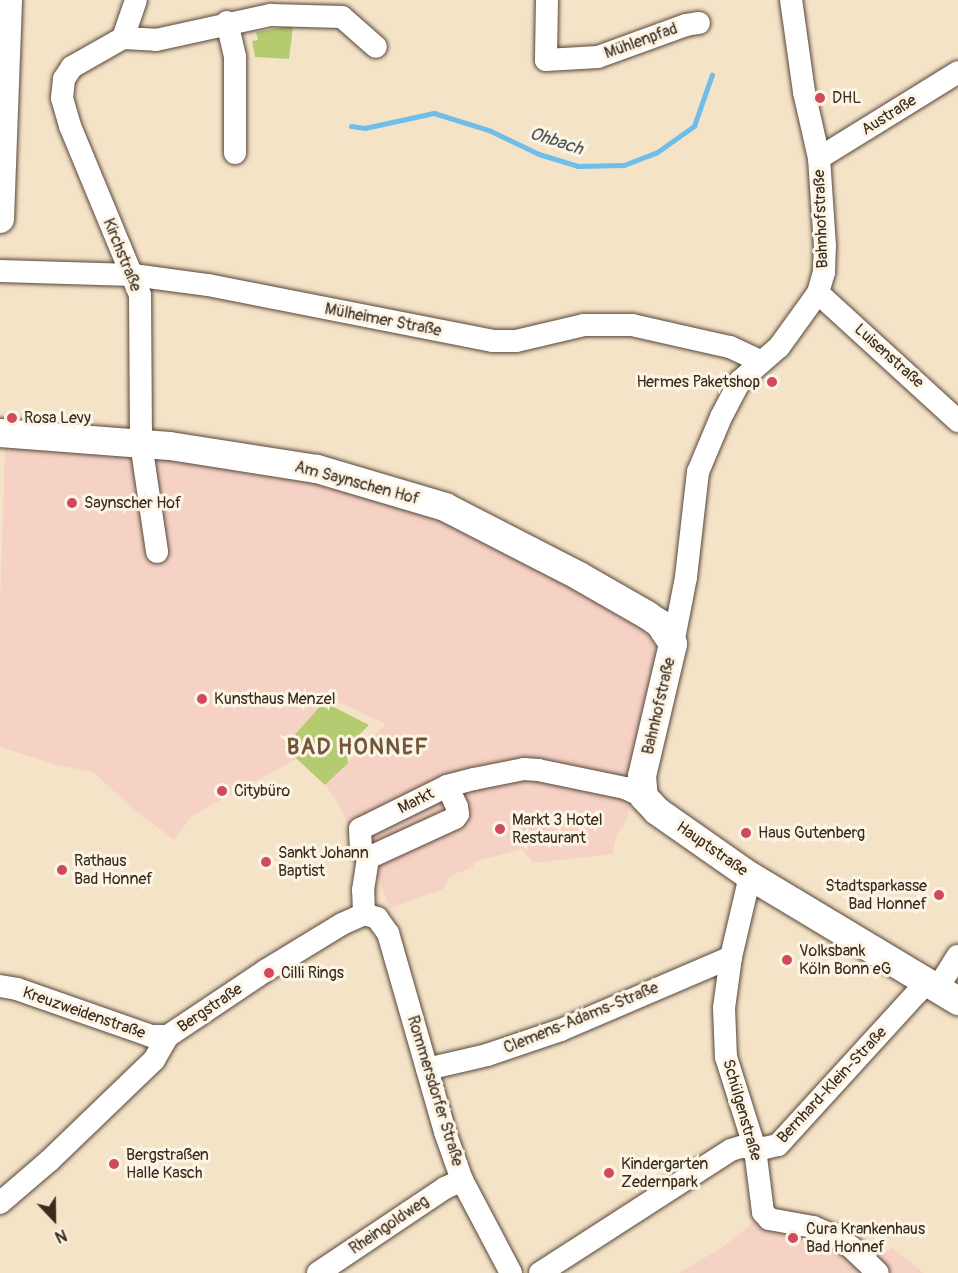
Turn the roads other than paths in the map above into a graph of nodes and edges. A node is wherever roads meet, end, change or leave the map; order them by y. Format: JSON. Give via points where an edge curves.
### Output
{"nodes":[{"id":1,"x":8,"y":0,"type":"edge"},
{"id":2,"x":136,"y":0,"type":"edge"},
{"id":3,"x":547,"y":0,"type":"edge"},
{"id":4,"x":791,"y":0,"type":"edge"},
{"id":5,"x":227,"y":22,"type":"junction"},
{"id":6,"x":699,"y":23,"type":"dead end"},
{"id":7,"x":123,"y":38,"type":"junction"},
{"id":8,"x":376,"y":47,"type":"dead end"},
{"id":9,"x":958,"y":72,"type":"edge"},
{"id":10,"x":235,"y":153,"type":"dead end"},
{"id":11,"x":819,"y":158,"type":"junction"},
{"id":12,"x":0,"y":219,"type":"edge"},
{"id":13,"x":0,"y":271,"type":"edge"},
{"id":14,"x":133,"y":275,"type":"junction"},
{"id":15,"x":818,"y":293,"type":"junction"},
{"id":16,"x":760,"y":361,"type":"junction"},
{"id":17,"x":958,"y":421,"type":"edge"},
{"id":18,"x":0,"y":433,"type":"edge"},
{"id":19,"x":141,"y":443,"type":"junction"},
{"id":20,"x":157,"y":552,"type":"dead end"},
{"id":21,"x":670,"y":627,"type":"junction"},
{"id":22,"x":447,"y":786,"type":"junction"},
{"id":23,"x":644,"y":797,"type":"junction"},
{"id":24,"x":368,"y":858,"type":"junction"},
{"id":25,"x":750,"y":876,"type":"junction"},
{"id":26,"x":364,"y":914,"type":"junction"},
{"id":27,"x":958,"y":956,"type":"edge"},
{"id":28,"x":731,"y":957,"type":"junction"},
{"id":29,"x":0,"y":987,"type":"edge"},
{"id":30,"x":940,"y":990,"type":"edge"},
{"id":31,"x":168,"y":1036,"type":"junction"},
{"id":32,"x":427,"y":1069,"type":"junction"},
{"id":33,"x":755,"y":1149,"type":"junction"},
{"id":34,"x":462,"y":1180,"type":"junction"},
{"id":35,"x":0,"y":1203,"type":"edge"},
{"id":36,"x":318,"y":1273,"type":"edge"},
{"id":37,"x":511,"y":1273,"type":"edge"},
{"id":38,"x":540,"y":1273,"type":"edge"},
{"id":39,"x":879,"y":1273,"type":"edge"}],
"edges":[{"from":1,"to":12,"type":"main road"},
{"from":2,"to":7,"type":"street"},
{"from":3,"to":6,"type":"street","name":"Mühlenpfad","via":[[546,60],[598,57]]},
{"from":4,"to":11,"type":"street","name":"Bahnhofstraße","via":[[804,92]]},
{"from":5,"to":7,"type":"street","via":[[156,40]]},
{"from":5,"to":8,"type":"street","via":[[271,15],[342,17]]},
{"from":5,"to":10,"type":"street","via":[[235,57]]},
{"from":7,"to":14,"type":"street","name":"Kirchstraße","via":[[72,67],[64,79],[62,98],[74,136]]},
{"from":9,"to":11,"type":"street","name":"Austraße"},
{"from":11,"to":15,"type":"street","name":"Bahnhofstraße","via":[[825,246]]},
{"from":13,"to":14,"type":"street","name":"Mülheimer Straße"},
{"from":14,"to":16,"type":"street","name":"Mülheimer Straße","via":[[207,285],[493,340],[516,341],[584,325],[632,325],[730,346]]},
{"from":14,"to":19,"type":"street","name":"Kirchstraße","via":[[140,295]]},
{"from":15,"to":16,"type":"street","name":"Bahnhofstraße","via":[[779,347]]},
{"from":15,"to":17,"type":"street","name":"Luisenstraße"},
{"from":16,"to":21,"type":"street","name":"Bahnhofstraße","via":[[740,381],[698,472],[686,577]]},
{"from":18,"to":19,"type":"main road","name":"Am Saynschen Hof"},
{"from":19,"to":20,"type":"street","name":"Kirchstraße"},
{"from":19,"to":21,"type":"main road","name":"Am Saynschen Hof","via":[[317,469],[445,507]]},
{"from":21,"to":23,"type":"main road","name":"Bahnhofstraße","via":[[642,776]]},
{"from":22,"to":23,"type":"street","name":"Hauptstraße","via":[[524,769],[626,788]]},
{"from":22,"to":24,"type":"street","name":"Markt","via":[[360,829],[361,849]]},
{"from":22,"to":24,"type":"street","name":"Markt","via":[[457,807],[455,818]]},
{"from":23,"to":25,"type":"main road","name":"Hauptstraße","via":[[657,811]]},
{"from":24,"to":26,"type":"street","name":"Markt"},
{"from":25,"to":28,"type":"street","name":"Schülgenstraße"},
{"from":25,"to":30,"type":"main road","name":"Hauptstraße"},
{"from":26,"to":31,"type":"street","name":"Bergstraße","via":[[265,971]]},
{"from":26,"to":32,"type":"street","name":"Rommersdorfer Straße","via":[[377,918],[388,933]]},
{"from":27,"to":30,"type":"street","name":"Bernhard-Klein-Straße"},
{"from":28,"to":32,"type":"street","name":"Clemens-Adams-Straße","via":[[561,1030],[487,1055]]},
{"from":28,"to":33,"type":"street","name":"Schülgenstraße","via":[[724,1008],[726,1057]]},
{"from":29,"to":31,"type":"street","name":"Kreuzweidenstraße","via":[[151,1036]]},
{"from":30,"to":33,"type":"street","name":"Bernhard-Klein-Straße","via":[[917,993],[783,1140],[769,1148]]},
{"from":31,"to":35,"type":"street","name":"Bergstraße","via":[[154,1060]]},
{"from":32,"to":34,"type":"street","name":"Rommersdorfer Straße"},
{"from":33,"to":38,"type":"street","name":"Bernhard-Klein-Straße","via":[[731,1150]]},
{"from":33,"to":39,"type":"street","name":"Schülgenstraße","via":[[763,1211],[770,1219],[813,1227],[828,1234],[851,1247]]},
{"from":34,"to":36,"type":"street","name":"Rheingoldweg"},
{"from":34,"to":37,"type":"street","name":"Rommersdorfer Straße"}]}
